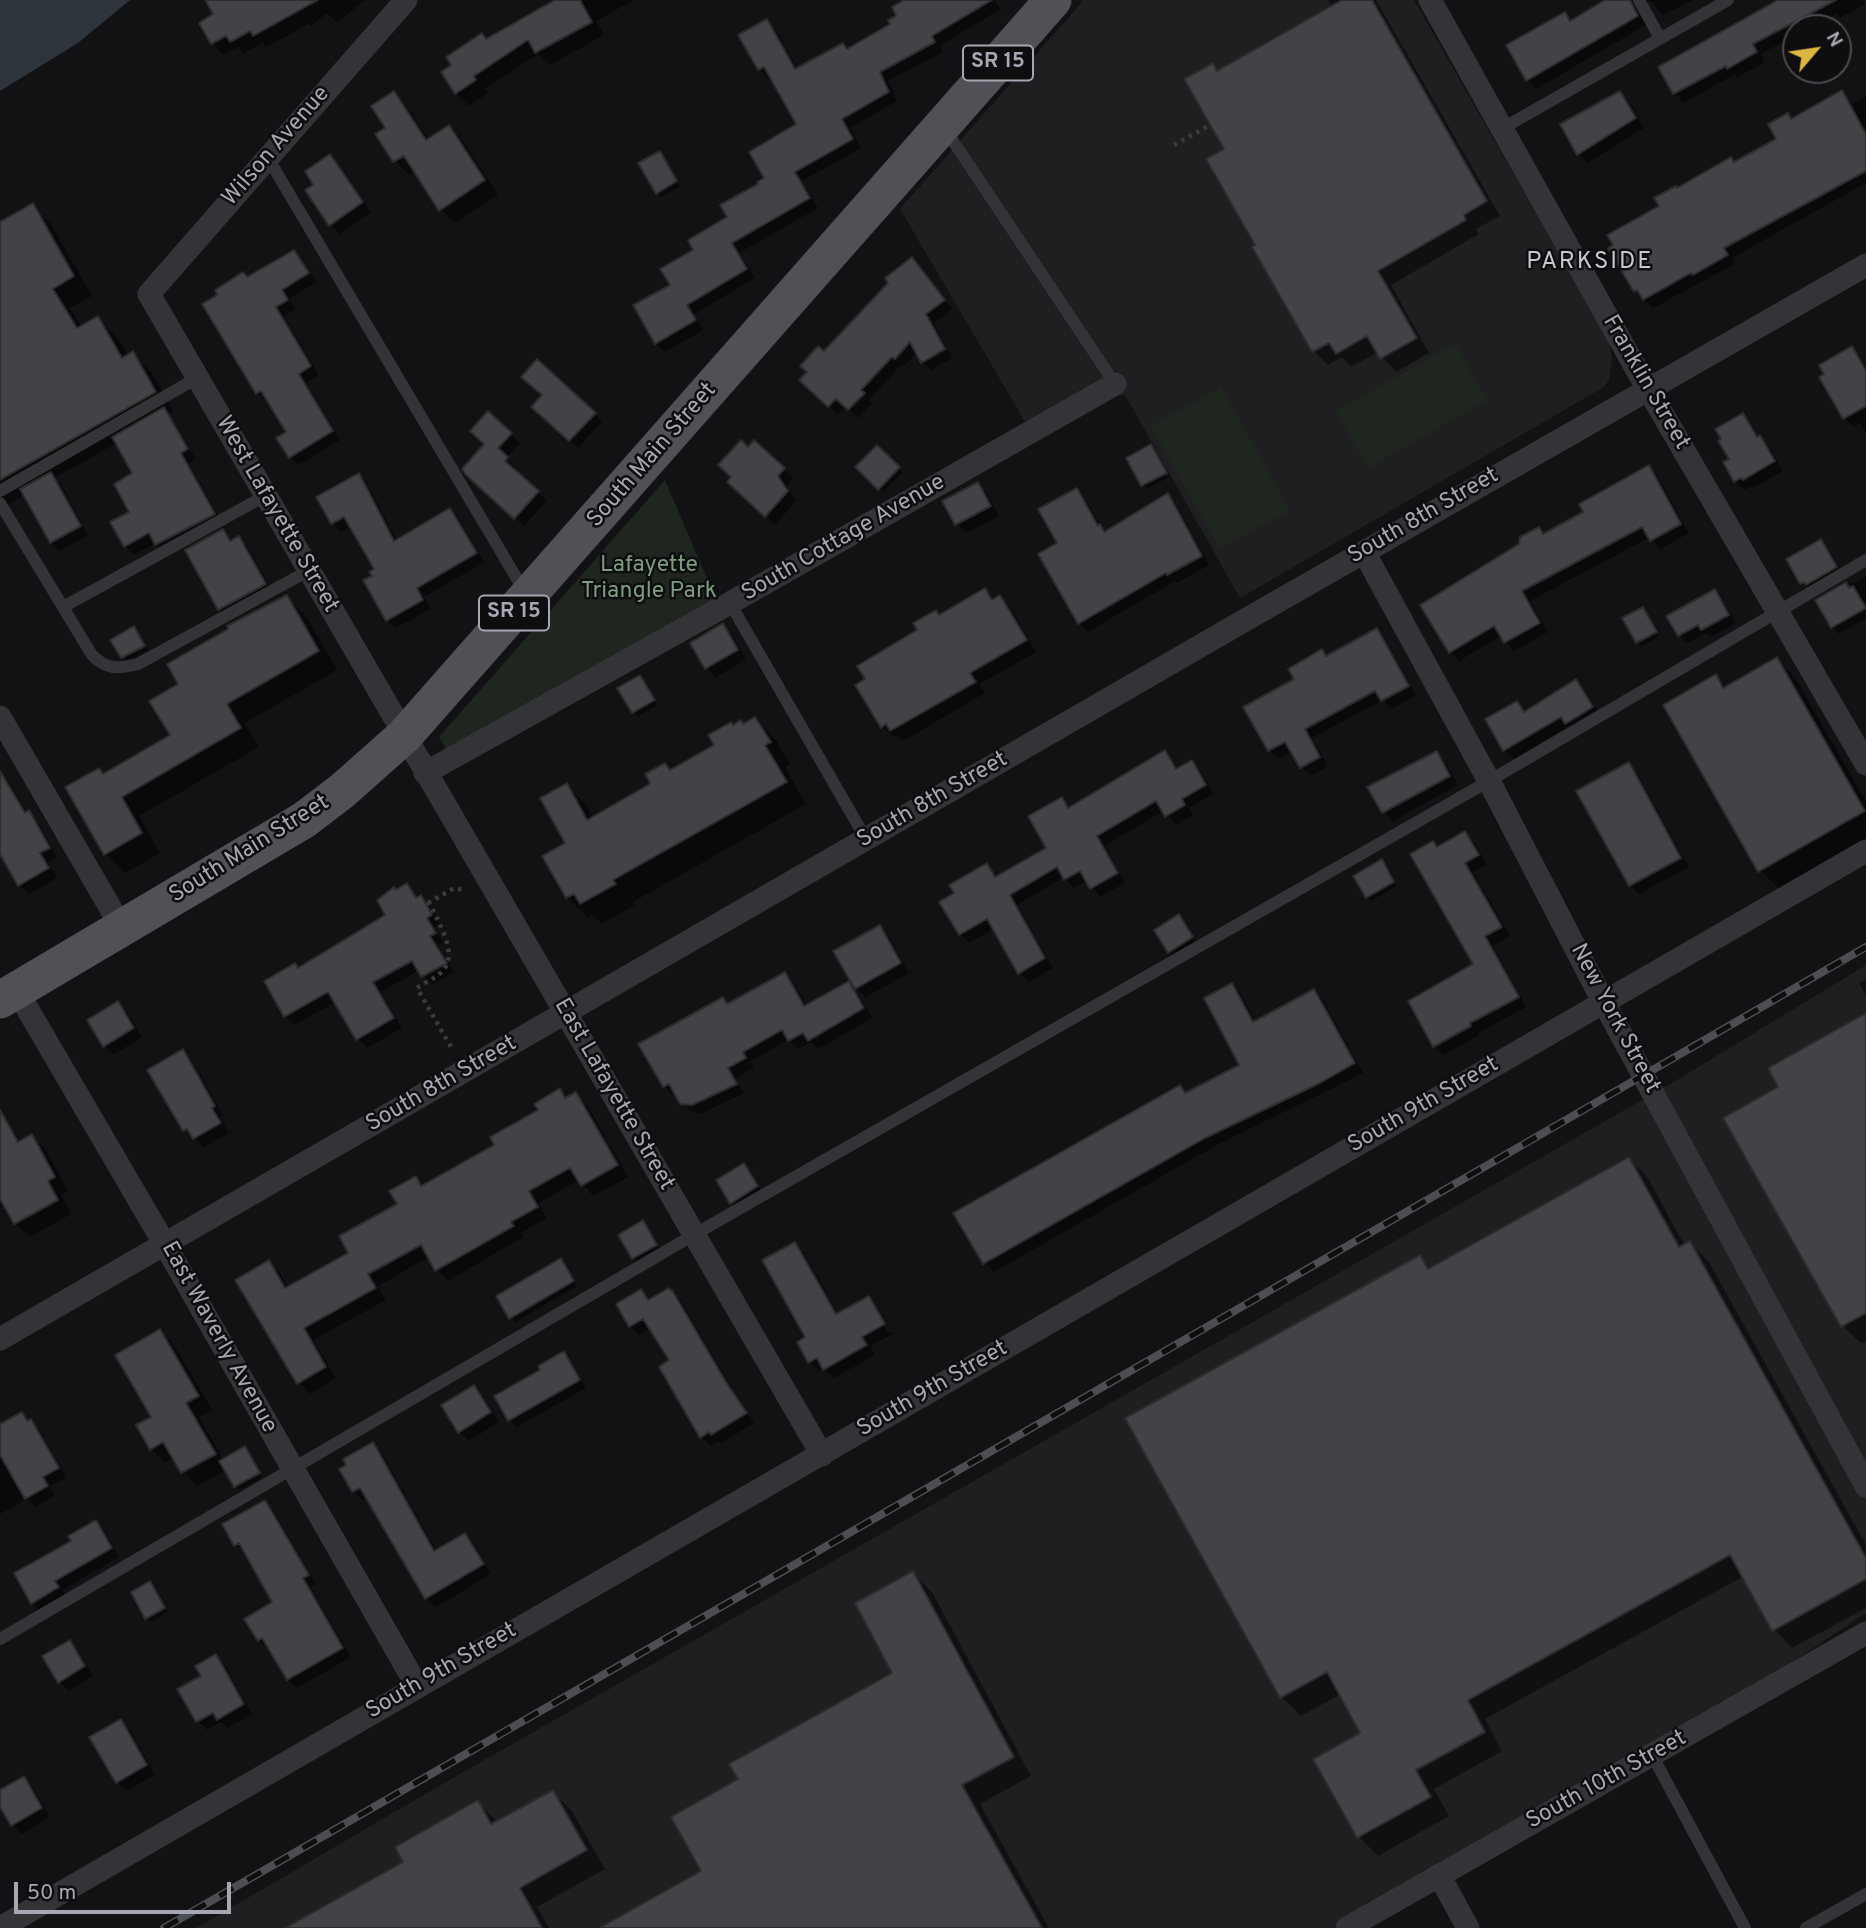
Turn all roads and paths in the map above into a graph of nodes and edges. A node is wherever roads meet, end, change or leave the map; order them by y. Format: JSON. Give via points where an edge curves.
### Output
{"nodes":[{"id":1,"x":406,"y":0,"type":"edge"},
{"id":2,"x":1054,"y":0,"type":"edge"},
{"id":3,"x":1430,"y":0,"type":"edge"},
{"id":4,"x":1639,"y":0,"type":"edge"},
{"id":5,"x":1728,"y":0,"type":"edge"},
{"id":6,"x":1660,"y":38,"type":"junction"},
{"id":7,"x":1210,"y":125,"type":"dead end"},
{"id":8,"x":942,"y":126,"type":"junction"},
{"id":9,"x":1503,"y":128,"type":"junction"},
{"id":10,"x":1174,"y":145,"type":"dead end"},
{"id":11,"x":268,"y":158,"type":"junction"},
{"id":12,"x":1866,"y":265,"type":"edge"},
{"id":13,"x":149,"y":294,"type":"joint"},
{"id":14,"x":197,"y":378,"type":"junction"},
{"id":15,"x":1115,"y":384,"type":"joint"},
{"id":16,"x":1648,"y":389,"type":"junction"},
{"id":17,"x":0,"y":491,"type":"edge"},
{"id":18,"x":265,"y":496,"type":"junction"},
{"id":19,"x":0,"y":503,"type":"edge"},
{"id":20,"x":1364,"y":552,"type":"junction"},
{"id":21,"x":1866,"y":560,"type":"edge"},
{"id":22,"x":308,"y":571,"type":"junction"},
{"id":23,"x":528,"y":597,"type":"junction"},
{"id":24,"x":730,"y":603,"type":"junction"},
{"id":25,"x":63,"y":607,"type":"junction"},
{"id":26,"x":1777,"y":611,"type":"junction"},
{"id":27,"x":0,"y":717,"type":"edge"},
{"id":28,"x":404,"y":736,"type":"junction"},
{"id":29,"x":1866,"y":764,"type":"edge"},
{"id":30,"x":425,"y":773,"type":"junction"},
{"id":31,"x":1489,"y":781,"type":"junction"},
{"id":32,"x":866,"y":839,"type":"junction"},
{"id":33,"x":1866,"y":851,"type":"edge"},
{"id":34,"x":486,"y":877,"type":"junction"},
{"id":35,"x":122,"y":928,"type":"junction"},
{"id":36,"x":8,"y":995,"type":"edge"},
{"id":37,"x":1604,"y":1003,"type":"junction"},
{"id":38,"x":565,"y":1014,"type":"junction"},
{"id":39,"x":451,"y":1046,"type":"dead end"},
{"id":40,"x":694,"y":1235,"type":"junction"},
{"id":41,"x":164,"y":1243,"type":"junction"},
{"id":42,"x":0,"y":1339,"type":"edge"},
{"id":43,"x":822,"y":1455,"type":"junction"},
{"id":44,"x":293,"y":1471,"type":"junction"},
{"id":45,"x":1866,"y":1486,"type":"edge"},
{"id":46,"x":1866,"y":1633,"type":"edge"},
{"id":47,"x":0,"y":1639,"type":"edge"},
{"id":48,"x":416,"y":1686,"type":"junction"},
{"id":49,"x":1652,"y":1755,"type":"junction"},
{"id":50,"x":1439,"y":1875,"type":"junction"},
{"id":51,"x":1866,"y":1894,"type":"edge"},
{"id":52,"x":0,"y":1928,"type":"edge"},
{"id":53,"x":1347,"y":1928,"type":"edge"},
{"id":54,"x":1468,"y":1928,"type":"edge"},
{"id":55,"x":1745,"y":1928,"type":"edge"},
{"id":56,"x":1806,"y":1928,"type":"edge"}],
"edges":[{"from":1,"to":11,"type":"street","name":"Wilson Avenue"},
{"from":2,"to":8,"type":"main road","name":"South Main Street","number":"SR 15"},
{"from":3,"to":9,"type":"street","name":"Franklin Street"},
{"from":4,"to":6,"type":"lane"},
{"from":5,"to":6,"type":"lane"},
{"from":6,"to":9,"type":"lane"},
{"from":7,"to":10,"type":"path"},
{"from":8,"to":15,"type":"lane"},
{"from":8,"to":23,"type":"main road","name":"South Main Street","number":"SR 15"},
{"from":9,"to":16,"type":"street","name":"Franklin Street"},
{"from":11,"to":13,"type":"street","name":"Wilson Avenue"},
{"from":11,"to":23,"type":"lane"},
{"from":12,"to":16,"type":"street","name":"South 8th Street"},
{"from":13,"to":14,"type":"street","name":"West Lafayette Street"},
{"from":14,"to":17,"type":"lane"},
{"from":14,"to":18,"type":"street","name":"West Lafayette Street"},
{"from":15,"to":24,"type":"street","name":"South Cottage Avenue"},
{"from":16,"to":20,"type":"street","name":"South 8th Street"},
{"from":16,"to":26,"type":"street","name":"Franklin Street"},
{"from":18,"to":22,"type":"street","name":"West Lafayette Street"},
{"from":18,"to":25,"type":"lane"},
{"from":19,"to":25,"type":"lane"},
{"from":20,"to":31,"type":"street","name":"New York Street"},
{"from":20,"to":32,"type":"street","name":"South 8th Street"},
{"from":21,"to":26,"type":"lane"},
{"from":22,"to":25,"type":"lane","via":[[138,664],[119,669],[104,667],[92,655]]},
{"from":22,"to":28,"type":"street","name":"West Lafayette Street"},
{"from":23,"to":28,"type":"main road","name":"South Main Street","number":"SR 15"},
{"from":24,"to":30,"type":"street","name":"South Cottage Avenue"},
{"from":24,"to":32,"type":"lane"},
{"from":26,"to":29,"type":"street","name":"Franklin Street"},
{"from":26,"to":31,"type":"lane"},
{"from":27,"to":35,"type":"street"},
{"from":28,"to":30,"type":"street","name":"East Lafayette Street"},
{"from":28,"to":35,"type":"main road","name":"South Main Street","number":"SR 15","via":[[304,820]]},
{"from":30,"to":34,"type":"street","name":"East Lafayette Street"},
{"from":31,"to":37,"type":"street","name":"New York Street"},
{"from":31,"to":40,"type":"lane"},
{"from":32,"to":38,"type":"street","name":"South 8th Street"},
{"from":33,"to":37,"type":"street","name":"South 9th Street"},
{"from":34,"to":38,"type":"street","name":"East Lafayette Street"},
{"from":34,"to":39,"type":"path","via":[[427,903],[446,934],[448,960],[443,971],[417,988]]},
{"from":35,"to":36,"type":"main road","name":"South Main Street","number":"SR 15"},
{"from":36,"to":41,"type":"street","name":"East Waverly Avenue"},
{"from":37,"to":43,"type":"street","name":"South 9th Street"},
{"from":37,"to":45,"type":"street","name":"New York Street"},
{"from":38,"to":40,"type":"street","name":"East Lafayette Street"},
{"from":38,"to":41,"type":"street","name":"South 8th Street"},
{"from":40,"to":43,"type":"street","name":"East Lafayette Street"},
{"from":40,"to":44,"type":"lane"},
{"from":41,"to":42,"type":"street","name":"South 8th Street"},
{"from":41,"to":44,"type":"street","name":"East Waverly Avenue"},
{"from":43,"to":48,"type":"street","name":"South 9th Street"},
{"from":44,"to":47,"type":"lane"},
{"from":44,"to":48,"type":"street","name":"East Waverly Avenue"},
{"from":46,"to":49,"type":"street","name":"South 10th Street"},
{"from":48,"to":52,"type":"street","name":"South 9th Street"},
{"from":49,"to":50,"type":"street","name":"South 10th Street"},
{"from":49,"to":55,"type":"lane"},
{"from":50,"to":53,"type":"street","name":"South 10th Street"},
{"from":50,"to":54,"type":"street"},
{"from":51,"to":56,"type":"lane"}]}
